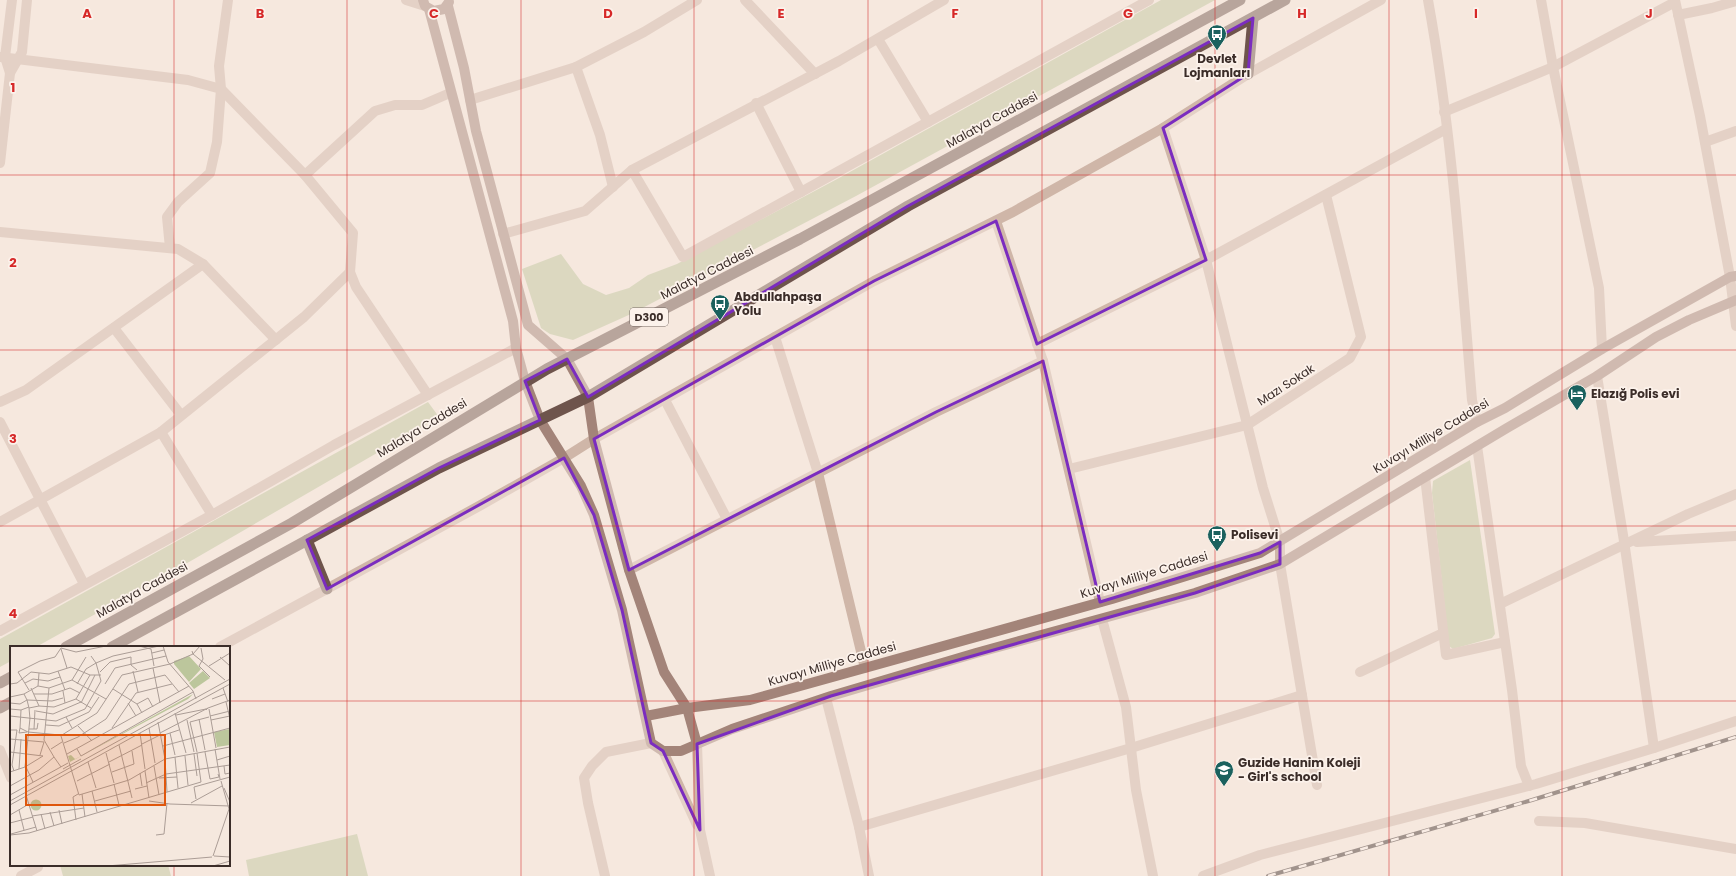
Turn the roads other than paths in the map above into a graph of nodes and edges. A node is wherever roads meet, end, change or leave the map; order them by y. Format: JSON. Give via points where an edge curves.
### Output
{"nodes":[{"id":1,"x":12,"y":0,"type":"edge"},
{"id":2,"x":27,"y":0,"type":"edge"},
{"id":3,"x":228,"y":0,"type":"edge"},
{"id":4,"x":406,"y":0,"type":"edge"},
{"id":5,"x":697,"y":0,"type":"edge"},
{"id":6,"x":745,"y":0,"type":"edge"},
{"id":7,"x":944,"y":0,"type":"edge"},
{"id":8,"x":1240,"y":0,"type":"edge"},
{"id":9,"x":1285,"y":0,"type":"edge"},
{"id":10,"x":1381,"y":0,"type":"edge"},
{"id":11,"x":1428,"y":0,"type":"edge"},
{"id":12,"x":1541,"y":0,"type":"edge"},
{"id":13,"x":1736,"y":0,"type":"edge"},
{"id":14,"x":1145,"y":1,"type":"edge"},
{"id":15,"x":1675,"y":1,"type":"edge"},
{"id":16,"x":450,"y":2,"type":"edge"},
{"id":17,"x":425,"y":5,"type":"edge"},
{"id":18,"x":1678,"y":15,"type":"junction"},
{"id":19,"x":1253,"y":18,"type":"junction"},
{"id":20,"x":878,"y":39,"type":"junction"},
{"id":21,"x":2,"y":57,"type":"edge"},
{"id":22,"x":18,"y":59,"type":"junction"},
{"id":23,"x":576,"y":67,"type":"junction"},
{"id":24,"x":1553,"y":68,"type":"junction"},
{"id":25,"x":10,"y":72,"type":"junction"},
{"id":26,"x":815,"y":74,"type":"junction"},
{"id":27,"x":1248,"y":74,"type":"junction"},
{"id":28,"x":222,"y":89,"type":"junction"},
{"id":29,"x":450,"y":93,"type":"junction"},
{"id":30,"x":470,"y":100,"type":"junction"},
{"id":31,"x":756,"y":103,"type":"junction"},
{"id":32,"x":1444,"y":112,"type":"junction"},
{"id":33,"x":928,"y":122,"type":"junction"},
{"id":34,"x":1163,"y":128,"type":"junction"},
{"id":35,"x":1446,"y":129,"type":"junction"},
{"id":36,"x":1736,"y":130,"type":"edge"},
{"id":37,"x":1705,"y":142,"type":"junction"},
{"id":38,"x":0,"y":163,"type":"edge"},
{"id":39,"x":632,"y":170,"type":"junction"},
{"id":40,"x":305,"y":175,"type":"junction"},
{"id":41,"x":613,"y":187,"type":"junction"},
{"id":42,"x":801,"y":192,"type":"junction"},
{"id":43,"x":1326,"y":195,"type":"junction"},
{"id":44,"x":996,"y":221,"type":"junction"},
{"id":45,"x":0,"y":232,"type":"edge"},
{"id":46,"x":503,"y":234,"type":"junction"},
{"id":47,"x":170,"y":248,"type":"junction"},
{"id":48,"x":1206,"y":260,"type":"junction"},
{"id":49,"x":203,"y":264,"type":"junction"},
{"id":50,"x":350,"y":272,"type":"junction"},
{"id":51,"x":1733,"y":276,"type":"edge"},
{"id":52,"x":1735,"y":300,"type":"edge"},
{"id":53,"x":1736,"y":326,"type":"edge"},
{"id":54,"x":114,"y":328,"type":"junction"},
{"id":55,"x":775,"y":337,"type":"junction"},
{"id":56,"x":276,"y":340,"type":"junction"},
{"id":57,"x":1037,"y":344,"type":"junction"},
{"id":58,"x":516,"y":348,"type":"junction"},
{"id":59,"x":1602,"y":349,"type":"junction"},
{"id":60,"x":567,"y":359,"type":"junction"},
{"id":61,"x":1043,"y":361,"type":"junction"},
{"id":62,"x":1598,"y":376,"type":"junction"},
{"id":63,"x":525,"y":381,"type":"junction"},
{"id":64,"x":428,"y":395,"type":"junction"},
{"id":65,"x":588,"y":397,"type":"junction"},
{"id":66,"x":665,"y":400,"type":"junction"},
{"id":67,"x":0,"y":402,"type":"edge"},
{"id":68,"x":181,"y":415,"type":"junction"},
{"id":69,"x":540,"y":420,"type":"junction"},
{"id":70,"x":0,"y":422,"type":"edge"},
{"id":71,"x":1478,"y":422,"type":"junction"},
{"id":72,"x":1247,"y":425,"type":"junction"},
{"id":73,"x":161,"y":432,"type":"junction"},
{"id":74,"x":594,"y":438,"type":"junction"},
{"id":75,"x":1477,"y":446,"type":"junction"},
{"id":76,"x":564,"y":458,"type":"junction"},
{"id":77,"x":1069,"y":469,"type":"junction"},
{"id":78,"x":818,"y":472,"type":"junction"},
{"id":79,"x":1425,"y":477,"type":"junction"},
{"id":80,"x":1736,"y":494,"type":"edge"},
{"id":81,"x":41,"y":500,"type":"junction"},
{"id":82,"x":212,"y":515,"type":"junction"},
{"id":83,"x":727,"y":519,"type":"junction"},
{"id":84,"x":0,"y":522,"type":"edge"},
{"id":85,"x":1736,"y":536,"type":"edge"},
{"id":86,"x":307,"y":540,"type":"junction"},
{"id":87,"x":1280,"y":542,"type":"junction"},
{"id":88,"x":1628,"y":544,"type":"junction"},
{"id":89,"x":1280,"y":564,"type":"junction"},
{"id":90,"x":629,"y":570,"type":"junction"},
{"id":91,"x":84,"y":584,"type":"junction"},
{"id":92,"x":327,"y":589,"type":"junction"},
{"id":93,"x":1100,"y":602,"type":"junction"},
{"id":94,"x":1500,"y":604,"type":"junction"},
{"id":95,"x":1102,"y":619,"type":"junction"},
{"id":96,"x":0,"y":631,"type":"edge"},
{"id":97,"x":1443,"y":633,"type":"junction"},
{"id":98,"x":1505,"y":642,"type":"junction"},
{"id":99,"x":68,"y":646,"type":"edge"},
{"id":100,"x":114,"y":646,"type":"edge"},
{"id":101,"x":222,"y":646,"type":"edge"},
{"id":102,"x":865,"y":668,"type":"junction"},
{"id":103,"x":1360,"y":672,"type":"dead end"},
{"id":104,"x":10,"y":678,"type":"edge"},
{"id":105,"x":0,"y":683,"type":"edge"},
{"id":106,"x":1302,"y":695,"type":"junction"},
{"id":107,"x":826,"y":698,"type":"junction"},
{"id":108,"x":10,"y":703,"type":"edge"},
{"id":109,"x":0,"y":708,"type":"edge"},
{"id":110,"x":687,"y":708,"type":"junction"},
{"id":111,"x":646,"y":716,"type":"junction"},
{"id":112,"x":1736,"y":721,"type":"edge"},
{"id":113,"x":651,"y":742,"type":"junction"},
{"id":114,"x":697,"y":744,"type":"junction"},
{"id":115,"x":1131,"y":748,"type":"junction"},
{"id":116,"x":1654,"y":748,"type":"junction"},
{"id":117,"x":0,"y":750,"type":"edge"},
{"id":118,"x":663,"y":751,"type":"junction"},
{"id":119,"x":5,"y":763,"type":"edge"},
{"id":120,"x":10,"y":776,"type":"edge"},
{"id":121,"x":1317,"y":785,"type":"dead end"},
{"id":122,"x":1529,"y":786,"type":"junction"},
{"id":123,"x":1539,"y":820,"type":"dead end"},
{"id":124,"x":859,"y":827,"type":"junction"},
{"id":125,"x":700,"y":830,"type":"junction"},
{"id":126,"x":1736,"y":849,"type":"edge"},
{"id":127,"x":39,"y":869,"type":"edge"},
{"id":128,"x":21,"y":876,"type":"edge"},
{"id":129,"x":605,"y":876,"type":"edge"},
{"id":130,"x":710,"y":876,"type":"edge"},
{"id":131,"x":869,"y":876,"type":"edge"},
{"id":132,"x":1153,"y":876,"type":"edge"},
{"id":133,"x":1203,"y":876,"type":"edge"}],
"edges":[{"from":1,"to":21,"type":"street"},
{"from":2,"to":22,"type":"street","via":[[22,52]]},
{"from":3,"to":28,"type":"street","via":[[219,66]]},
{"from":4,"to":17,"type":"street"},
{"from":5,"to":23,"type":"street","via":[[644,32]]},
{"from":6,"to":26,"type":"street"},
{"from":7,"to":20,"type":"street"},
{"from":8,"to":60,"type":"highway","name":"Malatya Caddesi","number":"D300","via":[[800,239]]},
{"from":9,"to":19,"type":"highway"},
{"from":10,"to":27,"type":"street"},
{"from":11,"to":32,"type":"street"},
{"from":12,"to":24,"type":"street"},
{"from":13,"to":18,"type":"street"},
{"from":14,"to":33,"type":"street"},
{"from":15,"to":18,"type":"street"},
{"from":15,"to":24,"type":"street"},
{"from":16,"to":17,"type":"main road","via":[[439,12]]},
{"from":16,"to":30,"type":"main road"},
{"from":17,"to":29,"type":"main road"},
{"from":18,"to":37,"type":"street"},
{"from":19,"to":27,"type":"highway"},
{"from":19,"to":65,"type":"highway","via":[[908,206]]},
{"from":20,"to":26,"type":"street"},
{"from":20,"to":33,"type":"street"},
{"from":21,"to":22,"type":"street"},
{"from":21,"to":25,"type":"street"},
{"from":22,"to":25,"type":"street"},
{"from":22,"to":28,"type":"street","via":[[188,80]]},
{"from":23,"to":30,"type":"street"},
{"from":23,"to":41,"type":"street","via":[[600,135]]},
{"from":24,"to":32,"type":"street"},
{"from":24,"to":59,"type":"street","via":[[1599,288]]},
{"from":25,"to":38,"type":"street"},
{"from":26,"to":31,"type":"street"},
{"from":27,"to":34,"type":"street"},
{"from":28,"to":40,"type":"street"},
{"from":28,"to":47,"type":"street","via":[[217,142],[210,173],[178,202],[167,217]]},
{"from":29,"to":40,"type":"street","via":[[422,105],[394,105],[375,111]]},
{"from":29,"to":58,"type":"main road","via":[[512,321]]},
{"from":30,"to":46,"type":"main road"},
{"from":31,"to":39,"type":"street"},
{"from":31,"to":42,"type":"street"},
{"from":32,"to":35,"type":"street"},
{"from":33,"to":42,"type":"street"},
{"from":34,"to":44,"type":"street"},
{"from":34,"to":48,"type":"street"},
{"from":35,"to":43,"type":"street"},
{"from":35,"to":71,"type":"street","via":[[1472,400]]},
{"from":36,"to":37,"type":"street"},
{"from":37,"to":51,"type":"street"},
{"from":39,"to":41,"type":"street"},
{"from":39,"to":42,"type":"street","via":[[683,257]]},
{"from":40,"to":50,"type":"street","via":[[353,233]]},
{"from":41,"to":46,"type":"street","via":[[585,211]]},
{"from":43,"to":48,"type":"street"},
{"from":43,"to":72,"type":"street","name":"Mazı Sokak","via":[[1361,337],[1350,358]]},
{"from":44,"to":55,"type":"street","via":[[874,281]]},
{"from":44,"to":57,"type":"street"},
{"from":45,"to":47,"type":"street"},
{"from":46,"to":60,"type":"main road","via":[[528,325]]},
{"from":47,"to":49,"type":"street","via":[[178,249]]},
{"from":48,"to":57,"type":"street"},
{"from":48,"to":72,"type":"street"},
{"from":49,"to":54,"type":"street"},
{"from":49,"to":56,"type":"street"},
{"from":50,"to":56,"type":"street","via":[[304,317]]},
{"from":50,"to":64,"type":"street","via":[[356,287]]},
{"from":51,"to":52,"type":"street"},
{"from":51,"to":59,"type":"main road","name":"Kuvayı Milliye Caddesi"},
{"from":52,"to":53,"type":"street"},
{"from":52,"to":62,"type":"main road","via":[[1656,338]]},
{"from":54,"to":67,"type":"street","via":[[26,390]]},
{"from":54,"to":68,"type":"street"},
{"from":55,"to":66,"type":"street"},
{"from":55,"to":78,"type":"street"},
{"from":56,"to":68,"type":"street"},
{"from":57,"to":61,"type":"street"},
{"from":58,"to":63,"type":"main road"},
{"from":58,"to":64,"type":"street"},
{"from":59,"to":71,"type":"main road","name":"Kuvayı Milliye Caddesi"},
{"from":60,"to":63,"type":"highway","name":"Malatya Caddesi","number":"D300"},
{"from":60,"to":65,"type":"main road"},
{"from":61,"to":77,"type":"street"},
{"from":61,"to":78,"type":"street"},
{"from":62,"to":75,"type":"main road"},
{"from":62,"to":88,"type":"street"},
{"from":63,"to":69,"type":"main road"},
{"from":63,"to":99,"type":"highway","name":"Malatya Caddesi","number":"D300","via":[[292,523]]},
{"from":64,"to":82,"type":"street"},
{"from":65,"to":69,"type":"highway"},
{"from":65,"to":74,"type":"main road"},
{"from":66,"to":74,"type":"street"},
{"from":66,"to":83,"type":"street"},
{"from":68,"to":73,"type":"street"},
{"from":69,"to":76,"type":"main road"},
{"from":69,"to":86,"type":"highway","via":[[439,468]]},
{"from":70,"to":81,"type":"street"},
{"from":71,"to":87,"type":"main road","name":"Kuvayı Milliye Caddesi"},
{"from":72,"to":77,"type":"street","name":"Mazı Sokak"},
{"from":72,"to":87,"type":"street"},
{"from":73,"to":81,"type":"street"},
{"from":73,"to":82,"type":"street"},
{"from":74,"to":76,"type":"street"},
{"from":74,"to":90,"type":"main road"},
{"from":75,"to":79,"type":"main road"},
{"from":75,"to":94,"type":"street"},
{"from":76,"to":92,"type":"street"},
{"from":76,"to":111,"type":"main road","via":[[581,486],[594,515],[622,610]]},
{"from":77,"to":93,"type":"street"},
{"from":78,"to":83,"type":"street"},
{"from":78,"to":102,"type":"street"},
{"from":79,"to":89,"type":"main road"},
{"from":79,"to":97,"type":"street"},
{"from":80,"to":88,"type":"street","via":[[1688,514]]},
{"from":81,"to":84,"type":"street"},
{"from":81,"to":91,"type":"street"},
{"from":82,"to":91,"type":"street"},
{"from":83,"to":90,"type":"street"},
{"from":85,"to":88,"type":"street"},
{"from":86,"to":92,"type":"highway"},
{"from":86,"to":100,"type":"highway"},
{"from":87,"to":89,"type":"street"},
{"from":87,"to":93,"type":"main road","name":"Kuvayı Milliye Caddesi","via":[[1260,553]]},
{"from":88,"to":94,"type":"street"},
{"from":88,"to":116,"type":"street"},
{"from":89,"to":95,"type":"main road","via":[[1194,593]]},
{"from":89,"to":106,"type":"street"},
{"from":90,"to":110,"type":"main road","via":[[664,672]]},
{"from":91,"to":96,"type":"street"},
{"from":92,"to":101,"type":"street"},
{"from":93,"to":102,"type":"main road","name":"Kuvayı Milliye Caddesi"},
{"from":94,"to":98,"type":"street"},
{"from":95,"to":107,"type":"main road"},
{"from":95,"to":115,"type":"street","via":[[1126,707]]},
{"from":97,"to":98,"type":"street","via":[[1446,655]]},
{"from":97,"to":103,"type":"street"},
{"from":98,"to":122,"type":"street","via":[[1521,766]]},
{"from":102,"to":110,"type":"main road","name":"Kuvayı Milliye Caddesi","via":[[750,700]]},
{"from":104,"to":105,"type":"highway"},
{"from":106,"to":115,"type":"street"},
{"from":106,"to":121,"type":"street"},
{"from":107,"to":114,"type":"main road","via":[[732,729]]},
{"from":107,"to":124,"type":"street"},
{"from":108,"to":109,"type":"highway"},
{"from":110,"to":111,"type":"main road","name":"Kuvayı Milliye Caddesi"},
{"from":110,"to":114,"type":"main road"},
{"from":111,"to":113,"type":"main road"},
{"from":112,"to":116,"type":"street"},
{"from":113,"to":118,"type":"main road"},
{"from":113,"to":129,"type":"street","via":[[606,752],[584,778]]},
{"from":114,"to":118,"type":"main road","via":[[681,751]]},
{"from":114,"to":125,"type":"street"},
{"from":115,"to":124,"type":"street"},
{"from":115,"to":132,"type":"street","via":[[1136,790]]},
{"from":116,"to":122,"type":"street"},
{"from":117,"to":119,"type":"street"},
{"from":118,"to":125,"type":"street"},
{"from":119,"to":120,"type":"street"},
{"from":122,"to":133,"type":"street","via":[[1260,855]]},
{"from":123,"to":126,"type":"street","via":[[1585,823]]},
{"from":124,"to":131,"type":"street"},
{"from":125,"to":130,"type":"street"},
{"from":127,"to":128,"type":"street"}]}
